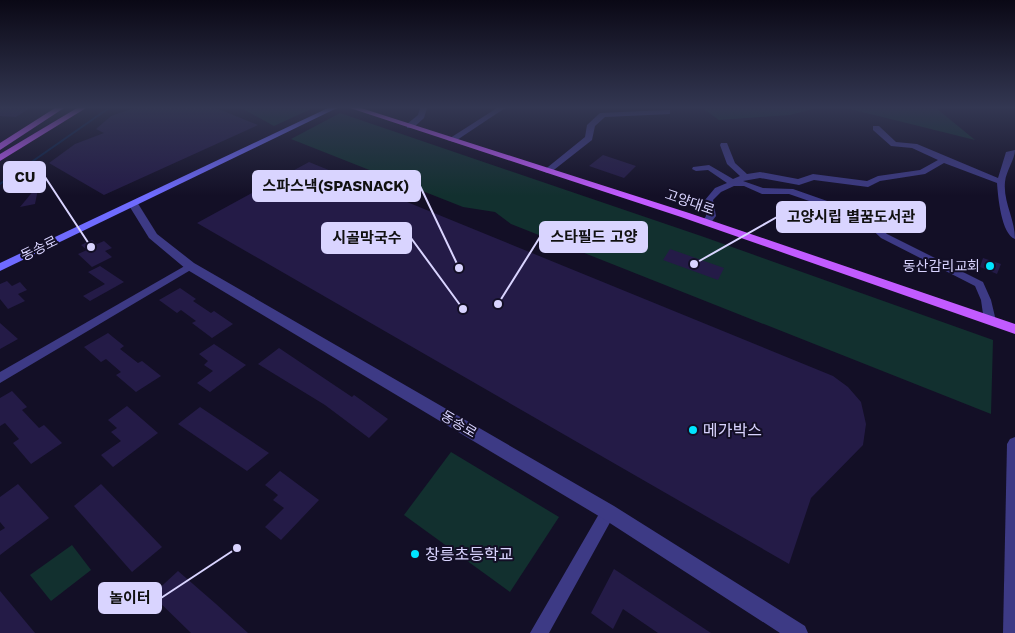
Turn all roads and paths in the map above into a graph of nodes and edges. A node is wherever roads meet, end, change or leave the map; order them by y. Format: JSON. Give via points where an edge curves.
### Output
{"nodes":[{"id":1,"x":12,"y":138,"type":"edge"},
{"id":2,"x":13,"y":138,"type":"edge"},
{"id":3,"x":28,"y":138,"type":"edge"},
{"id":4,"x":36,"y":138,"type":"edge"},
{"id":5,"x":271,"y":138,"type":"edge"},
{"id":6,"x":444,"y":138,"type":"edge"},
{"id":7,"x":455,"y":138,"type":"edge"},
{"id":8,"x":589,"y":138,"type":"edge"},
{"id":9,"x":887,"y":138,"type":"edge"},
{"id":10,"x":451,"y":140,"type":"junction"},
{"id":11,"x":724,"y":145,"type":"dead end"},
{"id":12,"x":0,"y":146,"type":"edge"},
{"id":13,"x":1015,"y":152,"type":"edge"},
{"id":14,"x":0,"y":157,"type":"edge"},
{"id":15,"x":944,"y":160,"type":"junction"},
{"id":16,"x":696,"y":169,"type":"dead end"},
{"id":17,"x":547,"y":171,"type":"junction"},
{"id":18,"x":745,"y":177,"type":"junction"},
{"id":19,"x":1001,"y":182,"type":"junction"},
{"id":20,"x":733,"y":183,"type":"junction"},
{"id":21,"x":133,"y":204,"type":"junction"},
{"id":22,"x":707,"y":222,"type":"junction"},
{"id":23,"x":1015,"y":236,"type":"edge"},
{"id":24,"x":190,"y":266,"type":"junction"},
{"id":25,"x":0,"y":267,"type":"edge"},
{"id":26,"x":990,"y":321,"type":"junction"},
{"id":27,"x":1015,"y":329,"type":"edge"},
{"id":28,"x":0,"y":378,"type":"edge"},
{"id":29,"x":1015,"y":444,"type":"edge"},
{"id":30,"x":608,"y":512,"type":"junction"},
{"id":31,"x":539,"y":633,"type":"edge"},
{"id":32,"x":798,"y":633,"type":"edge"},
{"id":33,"x":1013,"y":633,"type":"edge"}],
"edges":[{"from":1,"to":12,"type":"main road"},
{"from":2,"to":12,"type":"main road"},
{"from":3,"to":14,"type":"main road"},
{"from":4,"to":14,"type":"main road"},
{"from":5,"to":21,"type":"main road","name":"동송로"},
{"from":6,"to":10,"type":"main road","name":"고양대로"},
{"from":7,"to":10,"type":"street"},
{"from":8,"to":17,"type":"street"},
{"from":9,"to":15,"type":"street","via":[[894,144],[914,146]]},
{"from":10,"to":17,"type":"main road","name":"고양대로"},
{"from":11,"to":18,"type":"street","via":[[731,164]]},
{"from":13,"to":19,"type":"street","via":[[1010,152]]},
{"from":15,"to":18,"type":"street","via":[[922,172],[878,179],[868,184],[813,177],[799,182],[760,175]]},
{"from":15,"to":19,"type":"street"},
{"from":16,"to":20,"type":"street","via":[[709,167]]},
{"from":17,"to":22,"type":"main road","name":"고양대로"},
{"from":18,"to":20,"type":"street"},
{"from":19,"to":23,"type":"street","via":[[1003,208]]},
{"from":20,"to":22,"type":"street","via":[[718,190],[709,200],[711,216]]},
{"from":20,"to":26,"type":"street","via":[[762,191],[790,191],[864,217],[884,236],[979,284]]},
{"from":21,"to":24,"type":"street","name":"동송로","via":[[153,236]]},
{"from":21,"to":25,"type":"main road","name":"동송로"},
{"from":22,"to":26,"type":"main road","name":"고양대로"},
{"from":24,"to":28,"type":"street"},
{"from":24,"to":30,"type":"street","name":"동송로"},
{"from":26,"to":27,"type":"main road","name":"고양대로"},
{"from":29,"to":33,"type":"street"},
{"from":30,"to":31,"type":"street"},
{"from":30,"to":32,"type":"street","name":"동송로"}]}
